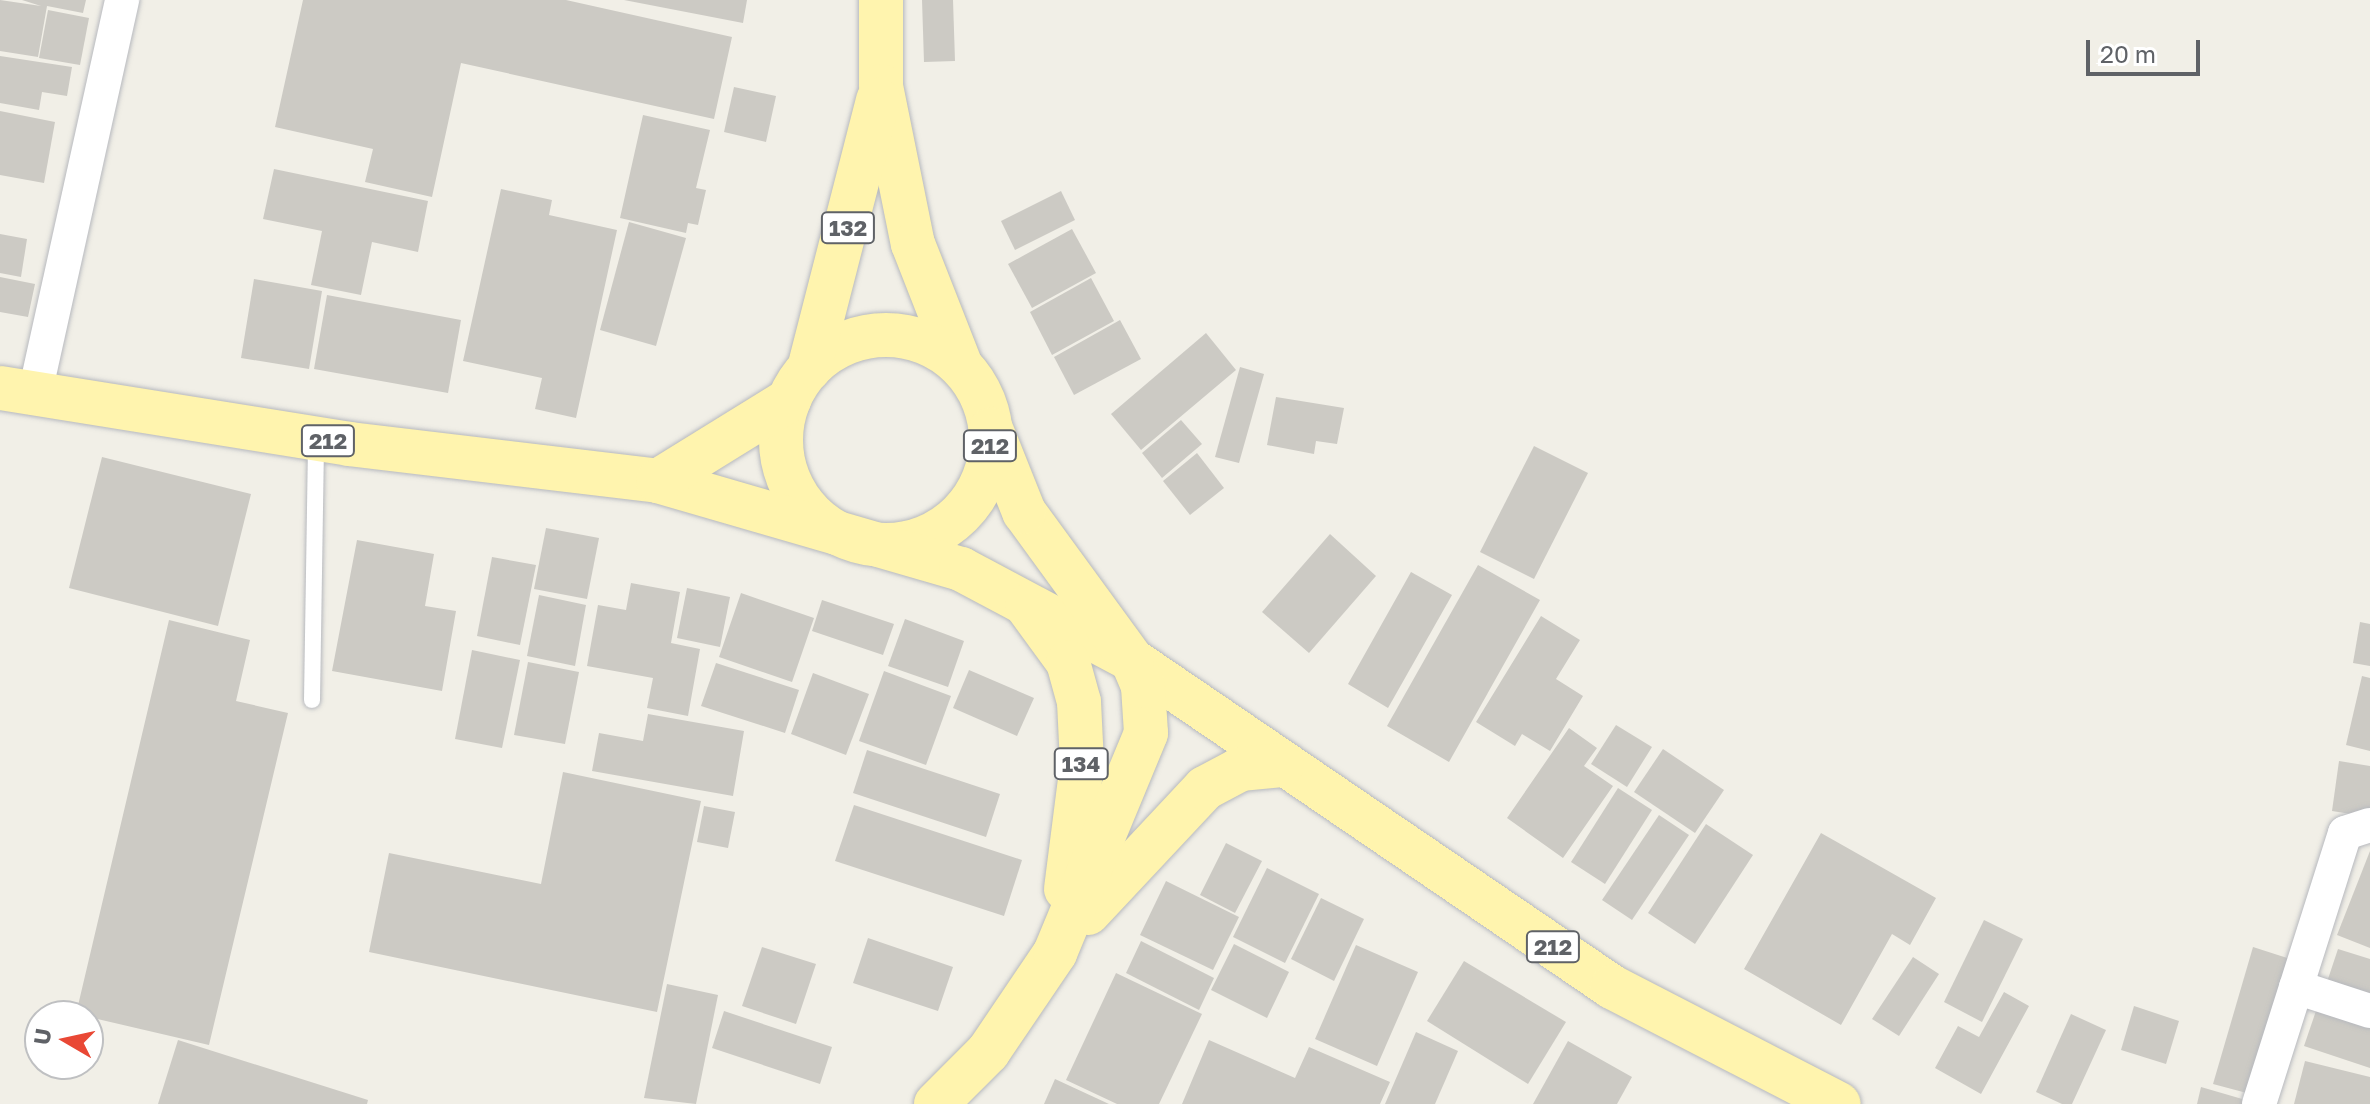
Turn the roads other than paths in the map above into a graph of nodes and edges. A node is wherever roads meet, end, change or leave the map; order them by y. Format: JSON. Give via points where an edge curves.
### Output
{"nodes":[{"id":1,"x":122,"y":0,"type":"edge"},
{"id":2,"x":881,"y":0,"type":"edge"},
{"id":3,"x":881,"y":86,"type":"junction"},
{"id":4,"x":960,"y":364,"type":"junction"},
{"id":5,"x":799,"y":385,"type":"junction"},
{"id":6,"x":17,"y":390,"type":"edge"},
{"id":7,"x":991,"y":429,"type":"junction"},
{"id":8,"x":316,"y":438,"type":"junction"},
{"id":9,"x":658,"y":481,"type":"junction"},
{"id":10,"x":852,"y":540,"type":"junction"},
{"id":11,"x":1013,"y":595,"type":"junction"},
{"id":12,"x":1132,"y":660,"type":"junction"},
{"id":13,"x":312,"y":700,"type":"dead end"},
{"id":14,"x":1282,"y":765,"type":"junction"},
{"id":15,"x":2370,"y":825,"type":"edge"},
{"id":16,"x":1055,"y":953,"type":"junction"},
{"id":17,"x":2296,"y":987,"type":"junction"},
{"id":18,"x":2370,"y":1011,"type":"edge"},
{"id":19,"x":936,"y":1104,"type":"edge"},
{"id":20,"x":1839,"y":1104,"type":"edge"},
{"id":21,"x":2259,"y":1104,"type":"edge"}],
"edges":[{"from":1,"to":6,"type":"street"},
{"from":2,"to":3,"type":"main road"},
{"from":3,"to":4,"type":"main road","number":"132","via":[[913,244]]},
{"from":3,"to":5,"type":"main road","number":"132"},
{"from":4,"to":5,"type":"main road","via":[[932,345],[889,335],[835,348]]},
{"from":4,"to":7,"type":"main road","number":"212"},
{"from":5,"to":9,"type":"main road"},
{"from":5,"to":10,"type":"main road","number":"212","via":[[781,433],[789,478],[822,524]]},
{"from":6,"to":8,"type":"main road","number":"212"},
{"from":7,"to":10,"type":"main road","number":"212","via":[[989,464],[952,523],[921,540],[887,546]]},
{"from":7,"to":12,"type":"main road","number":"212","via":[[1024,512]]},
{"from":8,"to":9,"type":"main road","number":"212"},
{"from":8,"to":13,"type":"lane"},
{"from":9,"to":10,"type":"main road","number":"212"},
{"from":10,"to":11,"type":"main road","number":"212","via":[[961,569]]},
{"from":11,"to":12,"type":"main road","number":"212"},
{"from":11,"to":16,"type":"main road","number":"134","via":[[1042,618],[1068,662],[1079,702],[1075,835]]},
{"from":12,"to":14,"type":"main road","number":"212"},
{"from":12,"to":16,"type":"main road","number":"134","via":[[1146,709],[1138,763]]},
{"from":14,"to":16,"type":"main road","number":"134","via":[[1240,769],[1205,788],[1153,836]]},
{"from":14,"to":20,"type":"main road","number":"212","via":[[1612,987]]},
{"from":15,"to":17,"type":"street","via":[[2345,833]]},
{"from":16,"to":19,"type":"main road","number":"134","via":[[988,1052]]},
{"from":17,"to":18,"type":"street"},
{"from":17,"to":21,"type":"street"}]}
